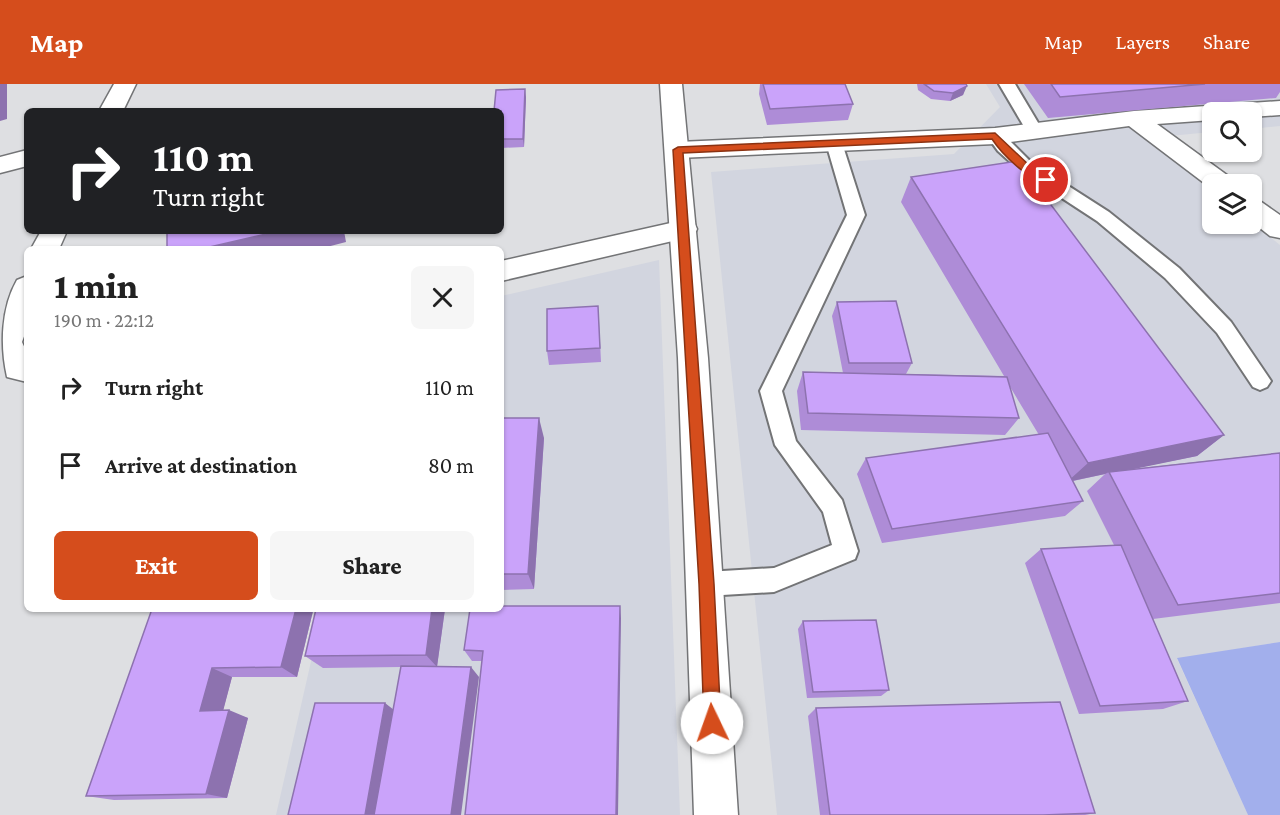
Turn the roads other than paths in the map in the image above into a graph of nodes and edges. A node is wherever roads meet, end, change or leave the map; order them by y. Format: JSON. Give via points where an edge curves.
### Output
{"nodes":[{"id":1,"x":125,"y":84,"type":"edge"},
{"id":2,"x":671,"y":84,"type":"edge"},
{"id":3,"x":1007,"y":84,"type":"edge"},
{"id":4,"x":113,"y":108,"type":"edge"},
{"id":5,"x":1280,"y":108,"type":"edge"},
{"id":6,"x":1262,"y":109,"type":"edge"},
{"id":7,"x":1202,"y":114,"type":"edge"},
{"id":8,"x":1134,"y":118,"type":"junction"},
{"id":9,"x":1035,"y":131,"type":"junction"},
{"id":10,"x":995,"y":136,"type":"junction"},
{"id":11,"x":834,"y":143,"type":"junction"},
{"id":12,"x":678,"y":150,"type":"junction"},
{"id":13,"x":24,"y":159,"type":"edge"},
{"id":14,"x":0,"y":165,"type":"edge"},
{"id":15,"x":1209,"y":174,"type":"edge"},
{"id":16,"x":1262,"y":215,"type":"edge"},
{"id":17,"x":684,"y":229,"type":"junction"},
{"id":18,"x":1280,"y":229,"type":"edge"},
{"id":19,"x":504,"y":271,"type":"edge"},
{"id":20,"x":24,"y":295,"type":"edge"},
{"id":21,"x":24,"y":369,"type":"edge"},
{"id":22,"x":1260,"y":381,"type":"dead end"},
{"id":23,"x":706,"y":584,"type":"junction"},
{"id":24,"x":716,"y":815,"type":"edge"}],
"edges":[{"from":1,"to":4,"type":"street"},
{"from":2,"to":12,"type":"street"},
{"from":3,"to":9,"type":"lane"},
{"from":5,"to":6,"type":"street"},
{"from":7,"to":8,"type":"street"},
{"from":8,"to":9,"type":"street"},
{"from":8,"to":15,"type":"street"},
{"from":9,"to":10,"type":"street"},
{"from":10,"to":11,"type":"street"},
{"from":10,"to":22,"type":"lane","via":[[1026,168],[1085,204],[1173,273],[1220,323]]},
{"from":11,"to":12,"type":"street"},
{"from":11,"to":23,"type":"lane","via":[[856,215],[771,391],[786,445],[834,507],[846,551],[774,580]]},
{"from":12,"to":17,"type":"street"},
{"from":13,"to":14,"type":"street"},
{"from":16,"to":18,"type":"street"},
{"from":17,"to":19,"type":"street"},
{"from":17,"to":23,"type":"street"},
{"from":20,"to":21,"type":"street","via":[[7,342],[18,368]]},
{"from":23,"to":24,"type":"street"}]}
